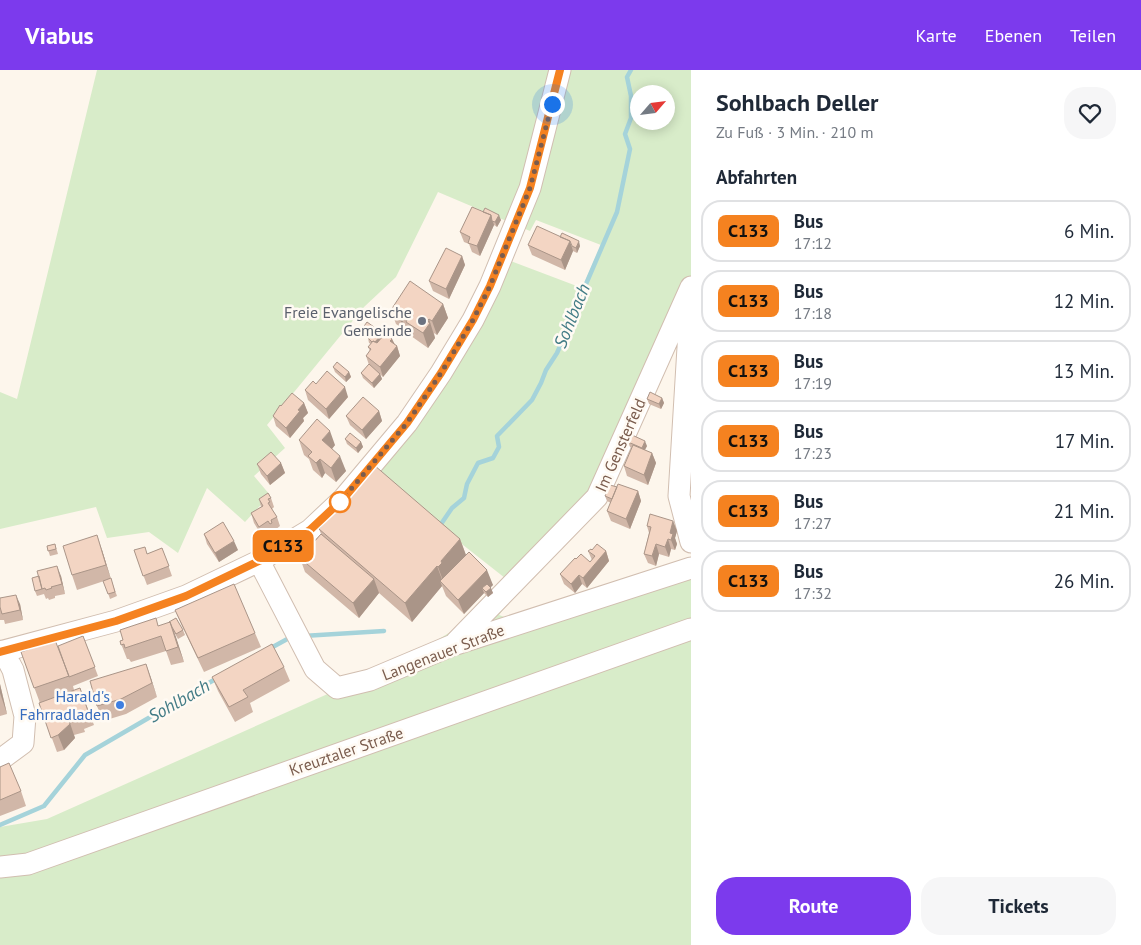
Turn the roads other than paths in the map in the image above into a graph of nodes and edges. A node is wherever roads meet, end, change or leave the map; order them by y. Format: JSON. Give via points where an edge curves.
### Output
{"nodes":[{"id":1,"x":560,"y":70,"type":"edge"},
{"id":2,"x":691,"y":287,"type":"edge"},
{"id":3,"x":691,"y":295,"type":"edge"},
{"id":4,"x":691,"y":542,"type":"edge"},
{"id":5,"x":259,"y":561,"type":"junction"},
{"id":6,"x":691,"y":568,"type":"edge"},
{"id":7,"x":691,"y":629,"type":"edge"},
{"id":8,"x":453,"y":645,"type":"junction"},
{"id":9,"x":1,"y":651,"type":"edge"},
{"id":10,"x":4,"y":757,"type":"dead end"},
{"id":11,"x":0,"y":867,"type":"edge"}],
"edges":[{"from":1,"to":5,"type":"street","via":[[530,188],[490,286],[441,373],[407,423],[344,498],[310,530]]},
{"from":2,"to":8,"type":"street","name":"Im Gensterfeld","via":[[597,497]]},
{"from":3,"to":4,"type":"street","via":[[679,496]]},
{"from":5,"to":8,"type":"street","name":"Langenauer Straße","via":[[315,669],[337,688],[370,680]]},
{"from":5,"to":9,"type":"street","via":[[186,596],[116,621]]},
{"from":6,"to":8,"type":"street","name":"Langenauer Straße"},
{"from":7,"to":11,"type":"street","name":"Kreuztaler Straße","via":[[28,864]]},
{"from":9,"to":10,"type":"street","via":[[13,670],[24,716],[23,743]]}]}
